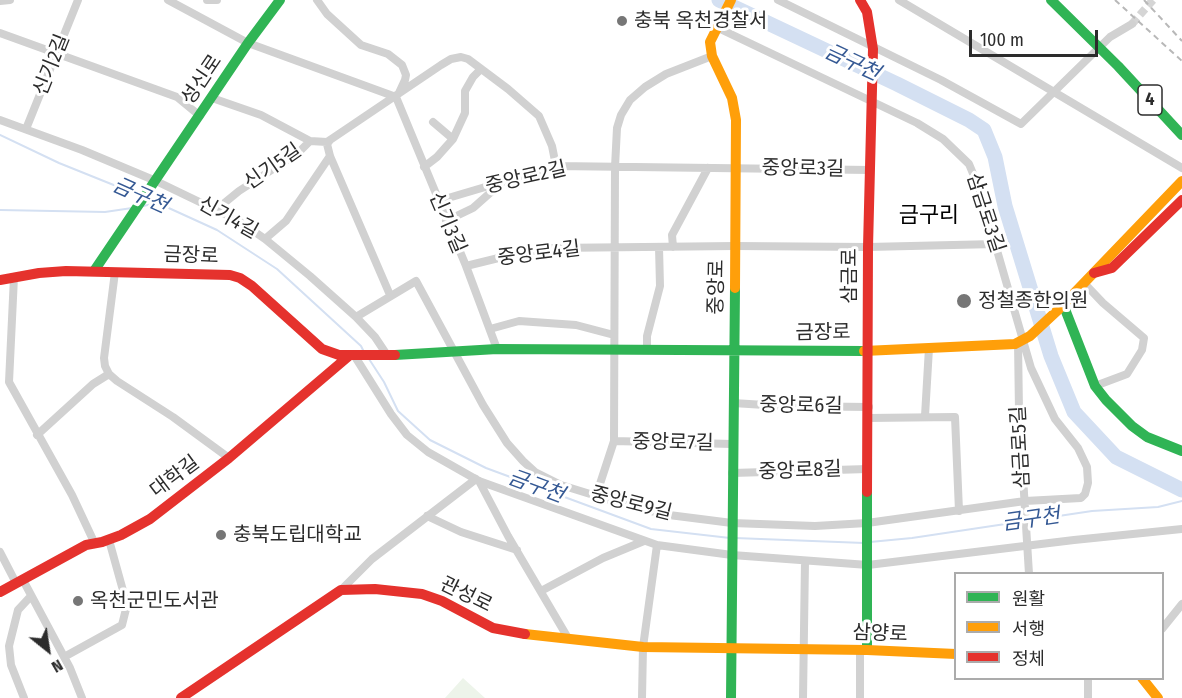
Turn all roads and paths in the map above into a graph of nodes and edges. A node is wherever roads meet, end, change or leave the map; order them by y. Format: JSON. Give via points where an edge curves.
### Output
{"nodes":[{"id":1,"x":10,"y":0,"type":"edge"},
{"id":2,"x":78,"y":0,"type":"edge"},
{"id":3,"x":169,"y":0,"type":"edge"},
{"id":4,"x":176,"y":0,"type":"edge"},
{"id":5,"x":207,"y":0,"type":"edge"},
{"id":6,"x":217,"y":0,"type":"edge"},
{"id":7,"x":280,"y":0,"type":"edge"},
{"id":8,"x":317,"y":0,"type":"edge"},
{"id":9,"x":731,"y":0,"type":"edge"},
{"id":10,"x":778,"y":0,"type":"edge"},
{"id":11,"x":860,"y":0,"type":"edge"},
{"id":12,"x":899,"y":0,"type":"edge"},
{"id":13,"x":1051,"y":0,"type":"edge"},
{"id":14,"x":0,"y":1,"type":"edge"},
{"id":15,"x":718,"y":24,"type":"junction"},
{"id":16,"x":1132,"y":24,"type":"tunnel mouth"},
{"id":17,"x":0,"y":33,"type":"edge"},
{"id":18,"x":248,"y":43,"type":"junction"},
{"id":19,"x":873,"y":48,"type":"junction"},
{"id":20,"x":1103,"y":50,"type":"junction"},
{"id":21,"x":57,"y":52,"type":"junction"},
{"id":22,"x":712,"y":56,"type":"junction"},
{"id":23,"x":481,"y":69,"type":"junction"},
{"id":24,"x":1054,"y":92,"type":"junction"},
{"id":25,"x":396,"y":97,"type":"junction"},
{"id":26,"x":212,"y":98,"type":"junction"},
{"id":27,"x":873,"y":98,"type":"junction"},
{"id":28,"x":200,"y":116,"type":"junction"},
{"id":29,"x":0,"y":120,"type":"edge"},
{"id":30,"x":433,"y":122,"type":"dead end"},
{"id":31,"x":26,"y":129,"type":"junction"},
{"id":32,"x":1182,"y":135,"type":"edge"},
{"id":33,"x":333,"y":136,"type":"junction"},
{"id":34,"x":453,"y":139,"type":"junction"},
{"id":35,"x":310,"y":141,"type":"junction"},
{"id":36,"x":330,"y":156,"type":"junction"},
{"id":37,"x":556,"y":166,"type":"junction"},
{"id":38,"x":424,"y":167,"type":"junction"},
{"id":39,"x":615,"y":167,"type":"junction"},
{"id":40,"x":708,"y":168,"type":"junction"},
{"id":41,"x":736,"y":168,"type":"junction"},
{"id":42,"x":1182,"y":168,"type":"edge"},
{"id":43,"x":870,"y":170,"type":"junction"},
{"id":44,"x":156,"y":181,"type":"junction"},
{"id":45,"x":1182,"y":181,"type":"edge"},
{"id":46,"x":502,"y":182,"type":"junction"},
{"id":47,"x":1182,"y":200,"type":"edge"},
{"id":48,"x":438,"y":201,"type":"junction"},
{"id":49,"x":217,"y":209,"type":"junction"},
{"id":50,"x":446,"y":221,"type":"junction"},
{"id":51,"x":265,"y":239,"type":"junction"},
{"id":52,"x":996,"y":244,"type":"junction"},
{"id":53,"x":735,"y":246,"type":"junction"},
{"id":54,"x":614,"y":247,"type":"junction"},
{"id":55,"x":659,"y":247,"type":"junction"},
{"id":56,"x":673,"y":247,"type":"junction"},
{"id":57,"x":868,"y":248,"type":"junction"},
{"id":58,"x":466,"y":266,"type":"junction"},
{"id":59,"x":94,"y":271,"type":"junction"},
{"id":60,"x":115,"y":272,"type":"junction"},
{"id":61,"x":1094,"y":273,"type":"junction"},
{"id":62,"x":14,"y":277,"type":"junction"},
{"id":63,"x":0,"y":280,"type":"edge"},
{"id":64,"x":1084,"y":283,"type":"junction"},
{"id":65,"x":390,"y":295,"type":"junction"},
{"id":66,"x":1061,"y":307,"type":"junction"},
{"id":67,"x":356,"y":317,"type":"junction"},
{"id":68,"x":490,"y":329,"type":"junction"},
{"id":69,"x":614,"y":335,"type":"junction"},
{"id":70,"x":1023,"y":339,"type":"junction"},
{"id":71,"x":929,"y":348,"type":"junction"},
{"id":72,"x":497,"y":349,"type":"junction"},
{"id":73,"x":614,"y":349,"type":"junction"},
{"id":74,"x":647,"y":350,"type":"junction"},
{"id":75,"x":868,"y":350,"type":"junction"},
{"id":76,"x":455,"y":351,"type":"junction"},
{"id":77,"x":734,"y":352,"type":"junction"},
{"id":78,"x":352,"y":355,"type":"junction"},
{"id":79,"x":385,"y":355,"type":"junction"},
{"id":80,"x":109,"y":374,"type":"junction"},
{"id":81,"x":1095,"y":386,"type":"junction"},
{"id":82,"x":733,"y":403,"type":"junction"},
{"id":83,"x":869,"y":407,"type":"junction"},
{"id":84,"x":925,"y":416,"type":"junction"},
{"id":85,"x":868,"y":418,"type":"junction"},
{"id":86,"x":37,"y":435,"type":"junction"},
{"id":87,"x":614,"y":441,"type":"junction"},
{"id":88,"x":732,"y":444,"type":"junction"},
{"id":89,"x":1182,"y":451,"type":"edge"},
{"id":90,"x":229,"y":458,"type":"junction"},
{"id":91,"x":867,"y":469,"type":"junction"},
{"id":92,"x":732,"y":473,"type":"junction"},
{"id":93,"x":477,"y":480,"type":"junction"},
{"id":94,"x":596,"y":496,"type":"junction"},
{"id":95,"x":1025,"y":504,"type":"junction"},
{"id":96,"x":958,"y":511,"type":"junction"},
{"id":97,"x":427,"y":516,"type":"junction"},
{"id":98,"x":867,"y":526,"type":"junction"},
{"id":99,"x":732,"y":527,"type":"junction"},
{"id":100,"x":1182,"y":530,"type":"edge"},
{"id":101,"x":109,"y":540,"type":"junction"},
{"id":102,"x":644,"y":541,"type":"junction"},
{"id":103,"x":1028,"y":542,"type":"junction"},
{"id":104,"x":95,"y":544,"type":"junction"},
{"id":105,"x":657,"y":545,"type":"junction"},
{"id":106,"x":517,"y":550,"type":"junction"},
{"id":107,"x":0,"y":552,"type":"edge"},
{"id":108,"x":732,"y":555,"type":"junction"},
{"id":109,"x":805,"y":561,"type":"junction"},
{"id":110,"x":868,"y":562,"type":"junction"},
{"id":111,"x":1029,"y":572,"type":"edge"},
{"id":112,"x":19,"y":581,"type":"junction"},
{"id":113,"x":341,"y":590,"type":"junction"},
{"id":114,"x":541,"y":591,"type":"junction"},
{"id":115,"x":0,"y":592,"type":"edge"},
{"id":116,"x":32,"y":596,"type":"junction"},
{"id":117,"x":1182,"y":604,"type":"edge"},
{"id":118,"x":1164,"y":626,"type":"edge"},
{"id":119,"x":568,"y":638,"type":"junction"},
{"id":120,"x":643,"y":647,"type":"junction"},
{"id":121,"x":731,"y":648,"type":"junction"},
{"id":122,"x":804,"y":650,"type":"junction"},
{"id":123,"x":864,"y":650,"type":"junction"},
{"id":124,"x":954,"y":654,"type":"edge"},
{"id":125,"x":64,"y":657,"type":"junction"},
{"id":126,"x":1088,"y":680,"type":"edge"},
{"id":127,"x":1144,"y":680,"type":"edge"},
{"id":128,"x":24,"y":698,"type":"edge"},
{"id":129,"x":82,"y":698,"type":"edge"},
{"id":130,"x":181,"y":698,"type":"edge"},
{"id":131,"x":642,"y":698,"type":"edge"},
{"id":132,"x":731,"y":698,"type":"edge"},
{"id":133,"x":803,"y":698,"type":"edge"},
{"id":134,"x":860,"y":698,"type":"edge"},
{"id":135,"x":1088,"y":698,"type":"edge"},
{"id":136,"x":1158,"y":698,"type":"edge"}],
"edges":[{"from":1,"to":14,"type":"street"},
{"from":2,"to":21,"type":"street","name":"신기2길"},
{"from":3,"to":4,"type":"street"},
{"from":3,"to":18,"type":"street"},
{"from":5,"to":6,"type":"street"},
{"from":7,"to":18,"type":"street","name":"성신로"},
{"from":8,"to":25,"type":"street","via":[[361,45],[388,54],[402,65],[406,75]]},
{"from":9,"to":15,"type":"street"},
{"from":10,"to":19,"type":"street"},
{"from":11,"to":19,"type":"street","via":[[867,12]]},
{"from":12,"to":24,"type":"street"},
{"from":13,"to":20,"type":"street","number":"4"},
{"from":15,"to":22,"type":"street","via":[[710,42]]},
{"from":15,"to":27,"type":"street","name":"삼금로3길"},
{"from":16,"to":20,"type":"street","via":[[1110,37]]},
{"from":17,"to":21,"type":"street"},
{"from":18,"to":25,"type":"street"},
{"from":18,"to":26,"type":"street","name":"성신로"},
{"from":19,"to":24,"type":"street","via":[[1021,124]]},
{"from":19,"to":27,"type":"street","name":"삼금로"},
{"from":20,"to":24,"type":"street"},
{"from":20,"to":32,"type":"street","number":"4"},
{"from":21,"to":28,"type":"street","via":[[177,97]]},
{"from":21,"to":31,"type":"street","name":"신기2길"},
{"from":22,"to":39,"type":"street","via":[[666,75],[630,100],[617,128]]},
{"from":22,"to":41,"type":"street","name":"중앙로","via":[[732,98]]},
{"from":23,"to":25,"type":"street","via":[[460,57],[446,62]]},
{"from":23,"to":34,"type":"street","via":[[465,91],[465,113]]},
{"from":23,"to":37,"type":"street","via":[[539,116]]},
{"from":24,"to":42,"type":"street"},
{"from":25,"to":33,"type":"street","name":"신기5길"},
{"from":25,"to":38,"type":"street","name":"신기3길"},
{"from":26,"to":28,"type":"street","name":"성신로"},
{"from":26,"to":35,"type":"street","via":[[261,115]]},
{"from":27,"to":43,"type":"street","name":"삼금로"},
{"from":27,"to":52,"type":"street","name":"삼금로3길","via":[[943,139],[965,159],[979,188]]},
{"from":28,"to":44,"type":"street","name":"성신로"},
{"from":29,"to":31,"type":"street","name":"신기4길"},
{"from":30,"to":34,"type":"street"},
{"from":31,"to":44,"type":"street","name":"신기4길"},
{"from":33,"to":35,"type":"street","name":"신기5길","via":[[327,142]]},
{"from":33,"to":36,"type":"street","name":"신기5길","via":[[327,144]]},
{"from":34,"to":38,"type":"street"},
{"from":35,"to":49,"type":"street","name":"신기5길"},
{"from":36,"to":51,"type":"street","name":"신기5길","via":[[286,221]]},
{"from":36,"to":65,"type":"street"},
{"from":37,"to":39,"type":"street","name":"중앙로2길"},
{"from":37,"to":46,"type":"street","name":"중앙로2길"},
{"from":38,"to":48,"type":"street","name":"신기3길"},
{"from":39,"to":40,"type":"street","name":"중앙로2길"},
{"from":39,"to":54,"type":"street"},
{"from":40,"to":41,"type":"street","name":"중앙로2길"},
{"from":40,"to":56,"type":"street","via":[[672,235]]},
{"from":41,"to":43,"type":"street","name":"중앙로3길"},
{"from":41,"to":53,"type":"street","name":"중앙로"},
{"from":43,"to":57,"type":"street","name":"삼금로"},
{"from":44,"to":49,"type":"street","name":"신기4길"},
{"from":44,"to":59,"type":"street","name":"성신로"},
{"from":45,"to":61,"type":"street"},
{"from":46,"to":48,"type":"street","name":"중앙로2길"},
{"from":46,"to":50,"type":"street","via":[[473,208]]},
{"from":47,"to":61,"type":"street","via":[[1112,268]]},
{"from":48,"to":50,"type":"street","name":"신기3길"},
{"from":49,"to":51,"type":"street","name":"신기4길"},
{"from":50,"to":58,"type":"street","name":"신기3길"},
{"from":51,"to":67,"type":"street","name":"신기4길"},
{"from":52,"to":57,"type":"street","name":"중앙로4길"},
{"from":52,"to":70,"type":"street","name":"삼금로3길"},
{"from":53,"to":56,"type":"street","name":"중앙로4길"},
{"from":53,"to":57,"type":"street","name":"중앙로4길"},
{"from":53,"to":77,"type":"street","name":"중앙로"},
{"from":54,"to":55,"type":"street","name":"중앙로4길"},
{"from":54,"to":58,"type":"street","name":"중앙로4길","via":[[552,248]]},
{"from":54,"to":69,"type":"street"},
{"from":55,"to":56,"type":"street","name":"중앙로4길"},
{"from":55,"to":74,"type":"street","via":[[660,286]]},
{"from":57,"to":75,"type":"street","name":"삼금로"},
{"from":58,"to":68,"type":"street","name":"신기3길"},
{"from":59,"to":60,"type":"street","name":"금장로"},
{"from":59,"to":62,"type":"street","name":"금장로"},
{"from":60,"to":78,"type":"street","name":"금장로","via":[[240,278],[322,349]]},
{"from":60,"to":80,"type":"street","via":[[104,358]]},
{"from":61,"to":64,"type":"street"},
{"from":62,"to":63,"type":"street","name":"금장로"},
{"from":62,"to":86,"type":"street","via":[[9,382]]},
{"from":64,"to":66,"type":"street"},
{"from":64,"to":81,"type":"street","via":[[1144,338],[1142,350],[1127,374]]},
{"from":65,"to":67,"type":"street"},
{"from":65,"to":76,"type":"street","via":[[416,281]]},
{"from":66,"to":70,"type":"street"},
{"from":66,"to":81,"type":"street"},
{"from":67,"to":79,"type":"street","name":"신기4길"},
{"from":68,"to":69,"type":"street","via":[[519,321],[576,325]]},
{"from":68,"to":72,"type":"street","name":"신기3길"},
{"from":69,"to":73,"type":"street"},
{"from":70,"to":71,"type":"street","name":"금장로"},
{"from":70,"to":95,"type":"street","name":"삼금로5길","via":[[1019,412]]},
{"from":70,"to":95,"type":"street","via":[[1046,402],[1084,458],[1089,475],[1081,498]]},
{"from":71,"to":75,"type":"street","name":"금장로"},
{"from":71,"to":84,"type":"street"},
{"from":72,"to":73,"type":"street","name":"금장로"},
{"from":72,"to":76,"type":"street","name":"금장로"},
{"from":73,"to":74,"type":"street","name":"금장로"},
{"from":73,"to":87,"type":"street"},
{"from":74,"to":77,"type":"street","name":"금장로"},
{"from":75,"to":77,"type":"street","name":"금장로"},
{"from":75,"to":83,"type":"street","name":"삼금로"},
{"from":76,"to":79,"type":"street","name":"금장로"},
{"from":76,"to":94,"type":"street","name":"중앙로9길","via":[[507,443],[534,472]]},
{"from":77,"to":82,"type":"street","name":"중앙로"},
{"from":78,"to":79,"type":"street","name":"금장로"},
{"from":78,"to":90,"type":"street","name":"대학길"},
{"from":78,"to":93,"type":"street","via":[[407,435]]},
{"from":80,"to":86,"type":"street"},
{"from":80,"to":90,"type":"street"},
{"from":81,"to":89,"type":"street","via":[[1132,426],[1147,437]]},
{"from":82,"to":83,"type":"street","name":"중앙로6길"},
{"from":82,"to":88,"type":"street","name":"중앙로"},
{"from":83,"to":85,"type":"street","name":"삼금로"},
{"from":84,"to":85,"type":"street"},
{"from":84,"to":96,"type":"street","via":[[955,417]]},
{"from":85,"to":91,"type":"street","name":"삼금로"},
{"from":86,"to":104,"type":"street"},
{"from":87,"to":88,"type":"street","name":"중앙로7길"},
{"from":87,"to":94,"type":"street"},
{"from":88,"to":92,"type":"street","name":"중앙로"},
{"from":90,"to":101,"type":"street","name":"대학길","via":[[150,519]]},
{"from":91,"to":92,"type":"street","name":"중앙로8길"},
{"from":91,"to":98,"type":"street","name":"삼금로"},
{"from":92,"to":99,"type":"street","name":"중앙로"},
{"from":93,"to":97,"type":"street"},
{"from":93,"to":102,"type":"street"},
{"from":93,"to":106,"type":"street"},
{"from":94,"to":99,"type":"street","name":"중앙로9길"},
{"from":95,"to":96,"type":"street","name":"삼금로5길"},
{"from":95,"to":103,"type":"street"},
{"from":96,"to":98,"type":"street","name":"삼금로5길"},
{"from":97,"to":106,"type":"street"},
{"from":97,"to":113,"type":"street","via":[[372,559]]},
{"from":98,"to":99,"type":"street"},
{"from":98,"to":110,"type":"street","name":"삼금로"},
{"from":99,"to":108,"type":"street","name":"중앙로"},
{"from":100,"to":103,"type":"street"},
{"from":101,"to":104,"type":"street","name":"대학길"},
{"from":101,"to":125,"type":"street","via":[[127,605],[122,625]]},
{"from":102,"to":105,"type":"street"},
{"from":102,"to":114,"type":"street"},
{"from":103,"to":110,"type":"street"},
{"from":103,"to":111,"type":"street"},
{"from":104,"to":112,"type":"street","name":"대학길","via":[[86,545]]},
{"from":105,"to":108,"type":"street"},
{"from":105,"to":120,"type":"street"},
{"from":106,"to":114,"type":"street"},
{"from":107,"to":112,"type":"street"},
{"from":108,"to":109,"type":"street"},
{"from":108,"to":121,"type":"street"},
{"from":109,"to":110,"type":"street"},
{"from":109,"to":122,"type":"street"},
{"from":110,"to":123,"type":"street"},
{"from":112,"to":115,"type":"street","name":"대학길"},
{"from":112,"to":116,"type":"street"},
{"from":113,"to":119,"type":"street","name":"관성로","via":[[422,594],[493,628]]},
{"from":113,"to":130,"type":"street"},
{"from":114,"to":119,"type":"street"},
{"from":116,"to":125,"type":"street"},
{"from":116,"to":128,"type":"street","via":[[18,610],[9,646],[11,665]]},
{"from":117,"to":118,"type":"street"},
{"from":119,"to":120,"type":"street","name":"관성로"},
{"from":120,"to":121,"type":"street","name":"관성로"},
{"from":120,"to":131,"type":"street"},
{"from":121,"to":122,"type":"street","name":"삼양로"},
{"from":121,"to":132,"type":"street"},
{"from":122,"to":123,"type":"street","name":"삼양로"},
{"from":122,"to":133,"type":"street"},
{"from":123,"to":124,"type":"street","name":"삼양로"},
{"from":123,"to":134,"type":"street"},
{"from":125,"to":129,"type":"street"},
{"from":126,"to":135,"type":"street"},
{"from":127,"to":136,"type":"street"}]}
